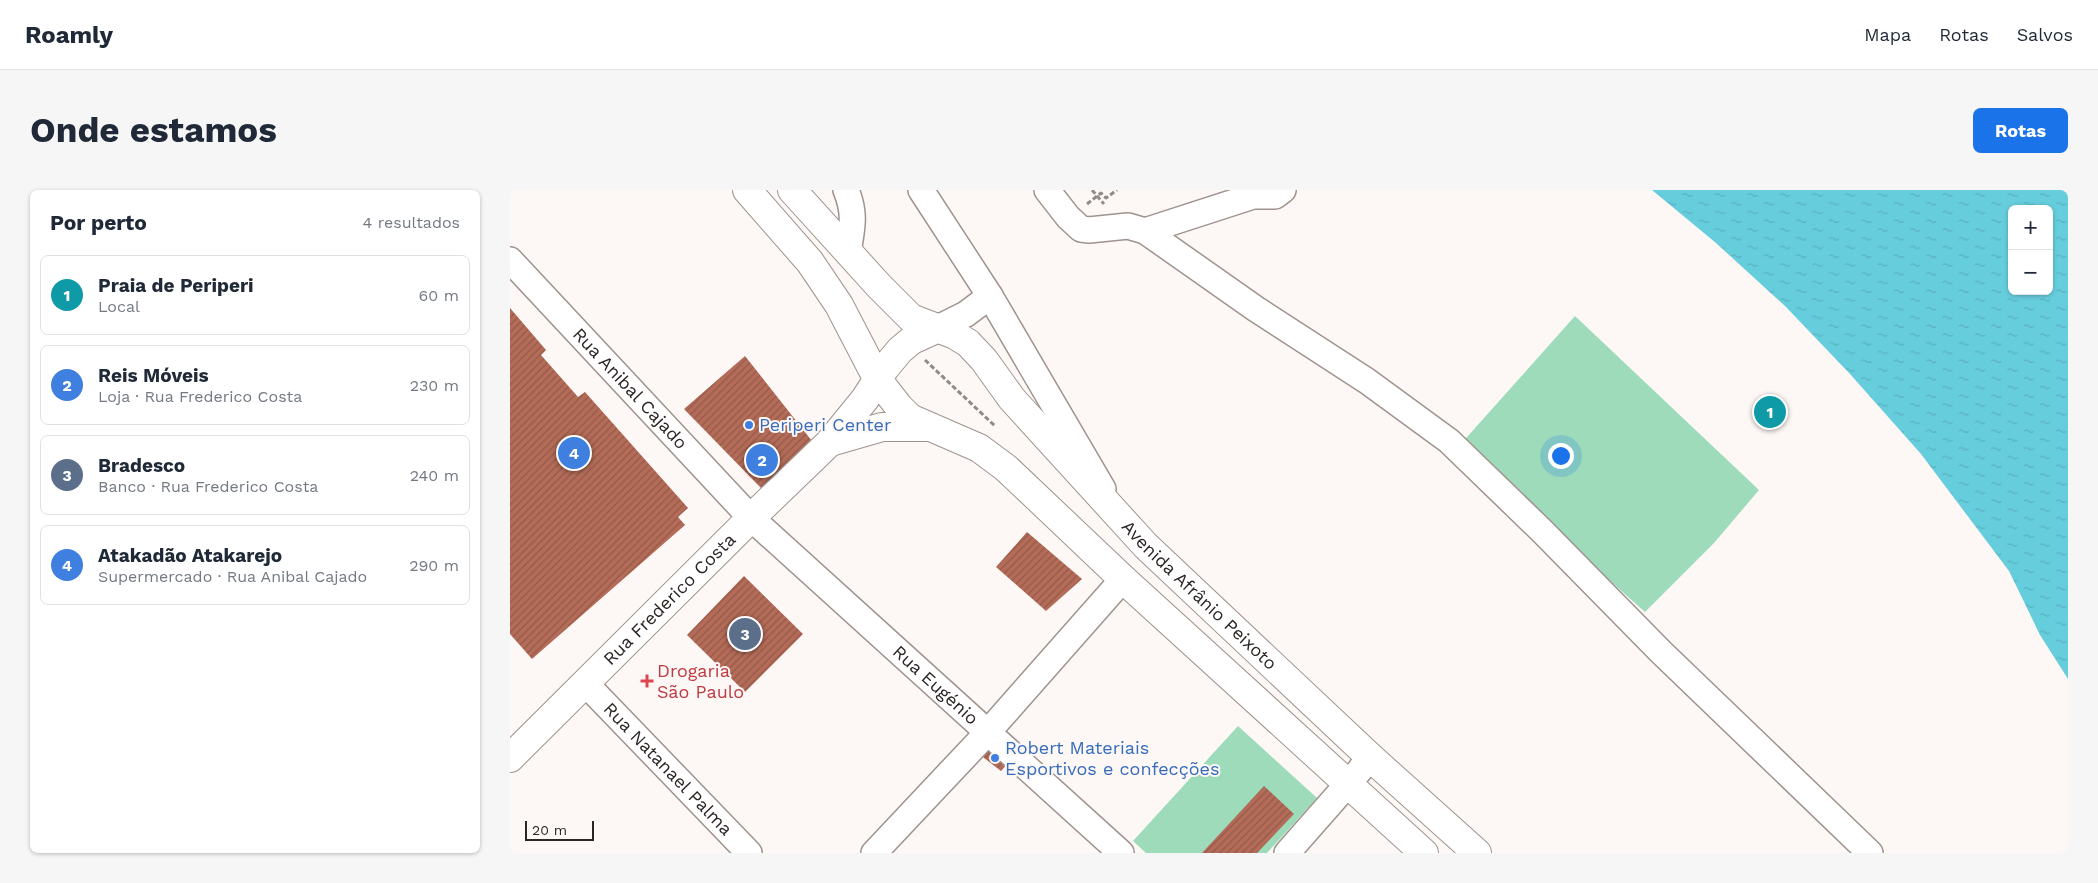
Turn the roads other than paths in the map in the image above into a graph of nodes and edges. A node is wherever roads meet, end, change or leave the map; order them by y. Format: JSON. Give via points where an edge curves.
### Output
{"nodes":[{"id":1,"x":747,"y":190,"type":"edge"},
{"id":2,"x":792,"y":190,"type":"edge"},
{"id":3,"x":846,"y":190,"type":"edge"},
{"id":4,"x":921,"y":190,"type":"edge"},
{"id":5,"x":1047,"y":190,"type":"edge"},
{"id":6,"x":1283,"y":190,"type":"edge"},
{"id":7,"x":1145,"y":231,"type":"junction"},
{"id":8,"x":848,"y":252,"type":"junction"},
{"id":9,"x":510,"y":260,"type":"edge"},
{"id":10,"x":990,"y":296,"type":"junction"},
{"id":11,"x":936,"y":329,"type":"junction"},
{"id":12,"x":878,"y":380,"type":"junction"},
{"id":13,"x":930,"y":427,"type":"junction"},
{"id":14,"x":830,"y":442,"type":"junction"},
{"id":15,"x":751,"y":518,"type":"junction"},
{"id":16,"x":1123,"y":523,"type":"junction"},
{"id":17,"x":1123,"y":579,"type":"junction"},
{"id":18,"x":586,"y":684,"type":"junction"},
{"id":19,"x":988,"y":732,"type":"junction"},
{"id":20,"x":1369,"y":756,"type":"junction"},
{"id":21,"x":510,"y":758,"type":"edge"},
{"id":22,"x":1348,"y":783,"type":"junction"},
{"id":23,"x":749,"y":853,"type":"edge"},
{"id":24,"x":874,"y":853,"type":"edge"},
{"id":25,"x":1121,"y":853,"type":"edge"},
{"id":26,"x":1287,"y":853,"type":"edge"},
{"id":27,"x":1424,"y":853,"type":"edge"},
{"id":28,"x":1477,"y":853,"type":"edge"},
{"id":29,"x":1870,"y":853,"type":"edge"}],
"edges":[{"from":1,"to":12,"type":"main road","name":"Avenida Afrânio Peixoto","via":[[810,262],[839,305]]},
{"from":2,"to":8,"type":"main road","name":"Avenida Afrânio Peixoto"},
{"from":3,"to":8,"type":"street","via":[[853,222]]},
{"from":4,"to":10,"type":"street"},
{"from":5,"to":7,"type":"street","via":[[1081,229],[1128,226]]},
{"from":6,"to":7,"type":"street","via":[[1275,196],[1253,196]]},
{"from":7,"to":29,"type":"street","via":[[1449,441],[1661,652]]},
{"from":8,"to":11,"type":"main road","name":"Avenida Afrânio Peixoto","via":[[911,318]]},
{"from":9,"to":15,"type":"street","name":"Rua Anibal Cajado"},
{"from":10,"to":11,"type":"street","via":[[960,318]]},
{"from":10,"to":16,"type":"street"},
{"from":11,"to":12,"type":"main road","via":[[907,343]]},
{"from":11,"to":16,"type":"main road","name":"Avenida Afrânio Peixoto","via":[[968,343],[1012,399]]},
{"from":12,"to":13,"type":"main road","name":"Avenida Afrânio Peixoto","via":[[910,418]]},
{"from":12,"to":14,"type":"main road","name":"Rua Frederico Costa"},
{"from":13,"to":14,"type":"main road","name":"Rua Frederico Costa","via":[[882,427]]},
{"from":13,"to":17,"type":"main road","name":"Avenida Afrânio Peixoto","via":[[978,448],[1006,468]]},
{"from":14,"to":15,"type":"main road","name":"Rua Frederico Costa"},
{"from":15,"to":18,"type":"main road","name":"Rua Frederico Costa"},
{"from":15,"to":19,"type":"street","name":"Rua Eugénio"},
{"from":16,"to":20,"type":"main road","name":"Avenida Afrânio Peixoto"},
{"from":17,"to":19,"type":"street"},
{"from":17,"to":22,"type":"main road","name":"Avenida Afrânio Peixoto"},
{"from":18,"to":21,"type":"main road","name":"Rua Frederico Costa"},
{"from":18,"to":23,"type":"street","name":"Rua Natanael Palma"},
{"from":19,"to":24,"type":"street"},
{"from":19,"to":25,"type":"street","name":"Rua Eugénio"},
{"from":20,"to":22,"type":"street"},
{"from":20,"to":28,"type":"main road","name":"Avenida Afrânio Peixoto"},
{"from":22,"to":26,"type":"street"},
{"from":22,"to":27,"type":"main road","name":"Avenida Afrânio Peixoto"}]}
